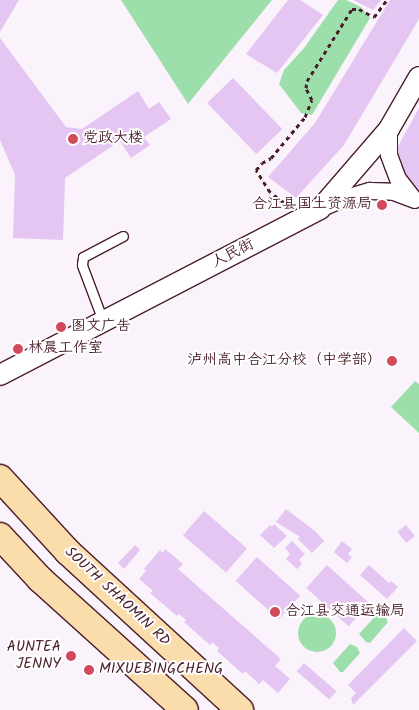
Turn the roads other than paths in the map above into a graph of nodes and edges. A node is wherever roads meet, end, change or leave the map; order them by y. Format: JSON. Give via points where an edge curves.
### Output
{"nodes":[{"id":1,"x":419,"y":77,"type":"edge"},
{"id":2,"x":389,"y":129,"type":"junction"},
{"id":3,"x":417,"y":202,"type":"edge"},
{"id":4,"x":320,"y":209,"type":"junction"},
{"id":5,"x":123,"y":236,"type":"dead end"},
{"id":6,"x":103,"y":322,"type":"junction"},
{"id":7,"x":0,"y":375,"type":"edge"},
{"id":8,"x":0,"y":478,"type":"edge"},
{"id":9,"x":0,"y":536,"type":"edge"},
{"id":10,"x":185,"y":710,"type":"edge"},
{"id":11,"x":240,"y":710,"type":"edge"}],
"edges":[{"from":1,"to":2,"type":"street","name":"人民街"},
{"from":2,"to":3,"type":"street","via":[[389,155],[393,166],[398,179]]},
{"from":2,"to":4,"type":"street","name":"人民街"},
{"from":3,"to":4,"type":"street","via":[[394,192],[370,191]]},
{"from":4,"to":6,"type":"street","name":"人民街"},
{"from":5,"to":6,"type":"lane","via":[[83,257],[82,265]]},
{"from":6,"to":7,"type":"street","name":"人民街"},
{"from":8,"to":11,"type":"main road","name":"SOUTH SHAOMIN RD","via":[[68,552]]},
{"from":9,"to":10,"type":"main road","via":[[40,580]]}]}
